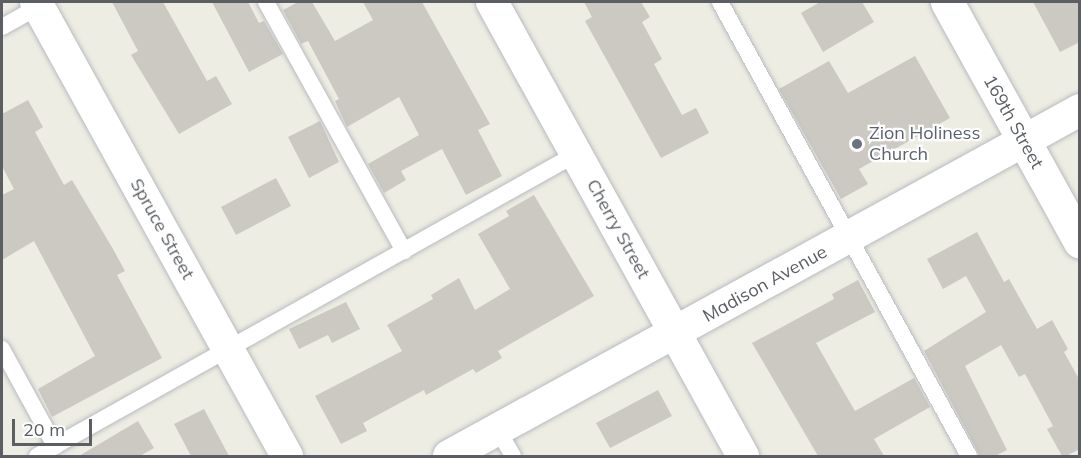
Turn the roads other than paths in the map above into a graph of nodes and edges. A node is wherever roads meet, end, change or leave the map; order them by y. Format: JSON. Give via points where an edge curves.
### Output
{"nodes":[{"id":1,"x":266,"y":2,"type":"edge"},
{"id":2,"x":492,"y":2,"type":"edge"},
{"id":3,"x":720,"y":2,"type":"edge"},
{"id":4,"x":946,"y":2,"type":"edge"},
{"id":5,"x":41,"y":3,"type":"edge"},
{"id":6,"x":2,"y":27,"type":"edge"},
{"id":7,"x":1080,"y":110,"type":"edge"},
{"id":8,"x":1024,"y":141,"type":"junction"},
{"id":9,"x":576,"y":154,"type":"junction"},
{"id":10,"x":849,"y":237,"type":"junction"},
{"id":11,"x":1080,"y":242,"type":"edge"},
{"id":12,"x":404,"y":251,"type":"junction"},
{"id":13,"x":675,"y":333,"type":"junction"},
{"id":14,"x":2,"y":349,"type":"edge"},
{"id":15,"x":228,"y":350,"type":"junction"},
{"id":16,"x":505,"y":443,"type":"edge"},
{"id":17,"x":55,"y":446,"type":"junction"},
{"id":18,"x":37,"y":456,"type":"edge"},
{"id":19,"x":287,"y":456,"type":"edge"},
{"id":20,"x":449,"y":456,"type":"edge"},
{"id":21,"x":743,"y":456,"type":"edge"},
{"id":22,"x":969,"y":456,"type":"edge"}],
"edges":[{"from":1,"to":12,"type":"lane"},
{"from":2,"to":9,"type":"street","name":"Cherry Street"},
{"from":3,"to":10,"type":"lane"},
{"from":4,"to":8,"type":"street","name":"169th Street"},
{"from":5,"to":6,"type":"lane"},
{"from":5,"to":15,"type":"street","name":"Spruce Street"},
{"from":7,"to":8,"type":"street","name":"Madison Avenue"},
{"from":8,"to":10,"type":"street","name":"Madison Avenue"},
{"from":8,"to":11,"type":"street","name":"169th Street"},
{"from":9,"to":12,"type":"lane"},
{"from":9,"to":13,"type":"street","name":"Cherry Street"},
{"from":10,"to":13,"type":"street","name":"Madison Avenue"},
{"from":10,"to":22,"type":"lane"},
{"from":12,"to":15,"type":"lane"},
{"from":13,"to":16,"type":"street","name":"Madison Avenue"},
{"from":13,"to":21,"type":"street","name":"Cherry Street"},
{"from":14,"to":17,"type":"lane"},
{"from":15,"to":17,"type":"lane"},
{"from":15,"to":19,"type":"street","name":"Spruce Street"},
{"from":16,"to":20,"type":"street","name":"Madison Avenue"},
{"from":17,"to":18,"type":"lane"}]}
